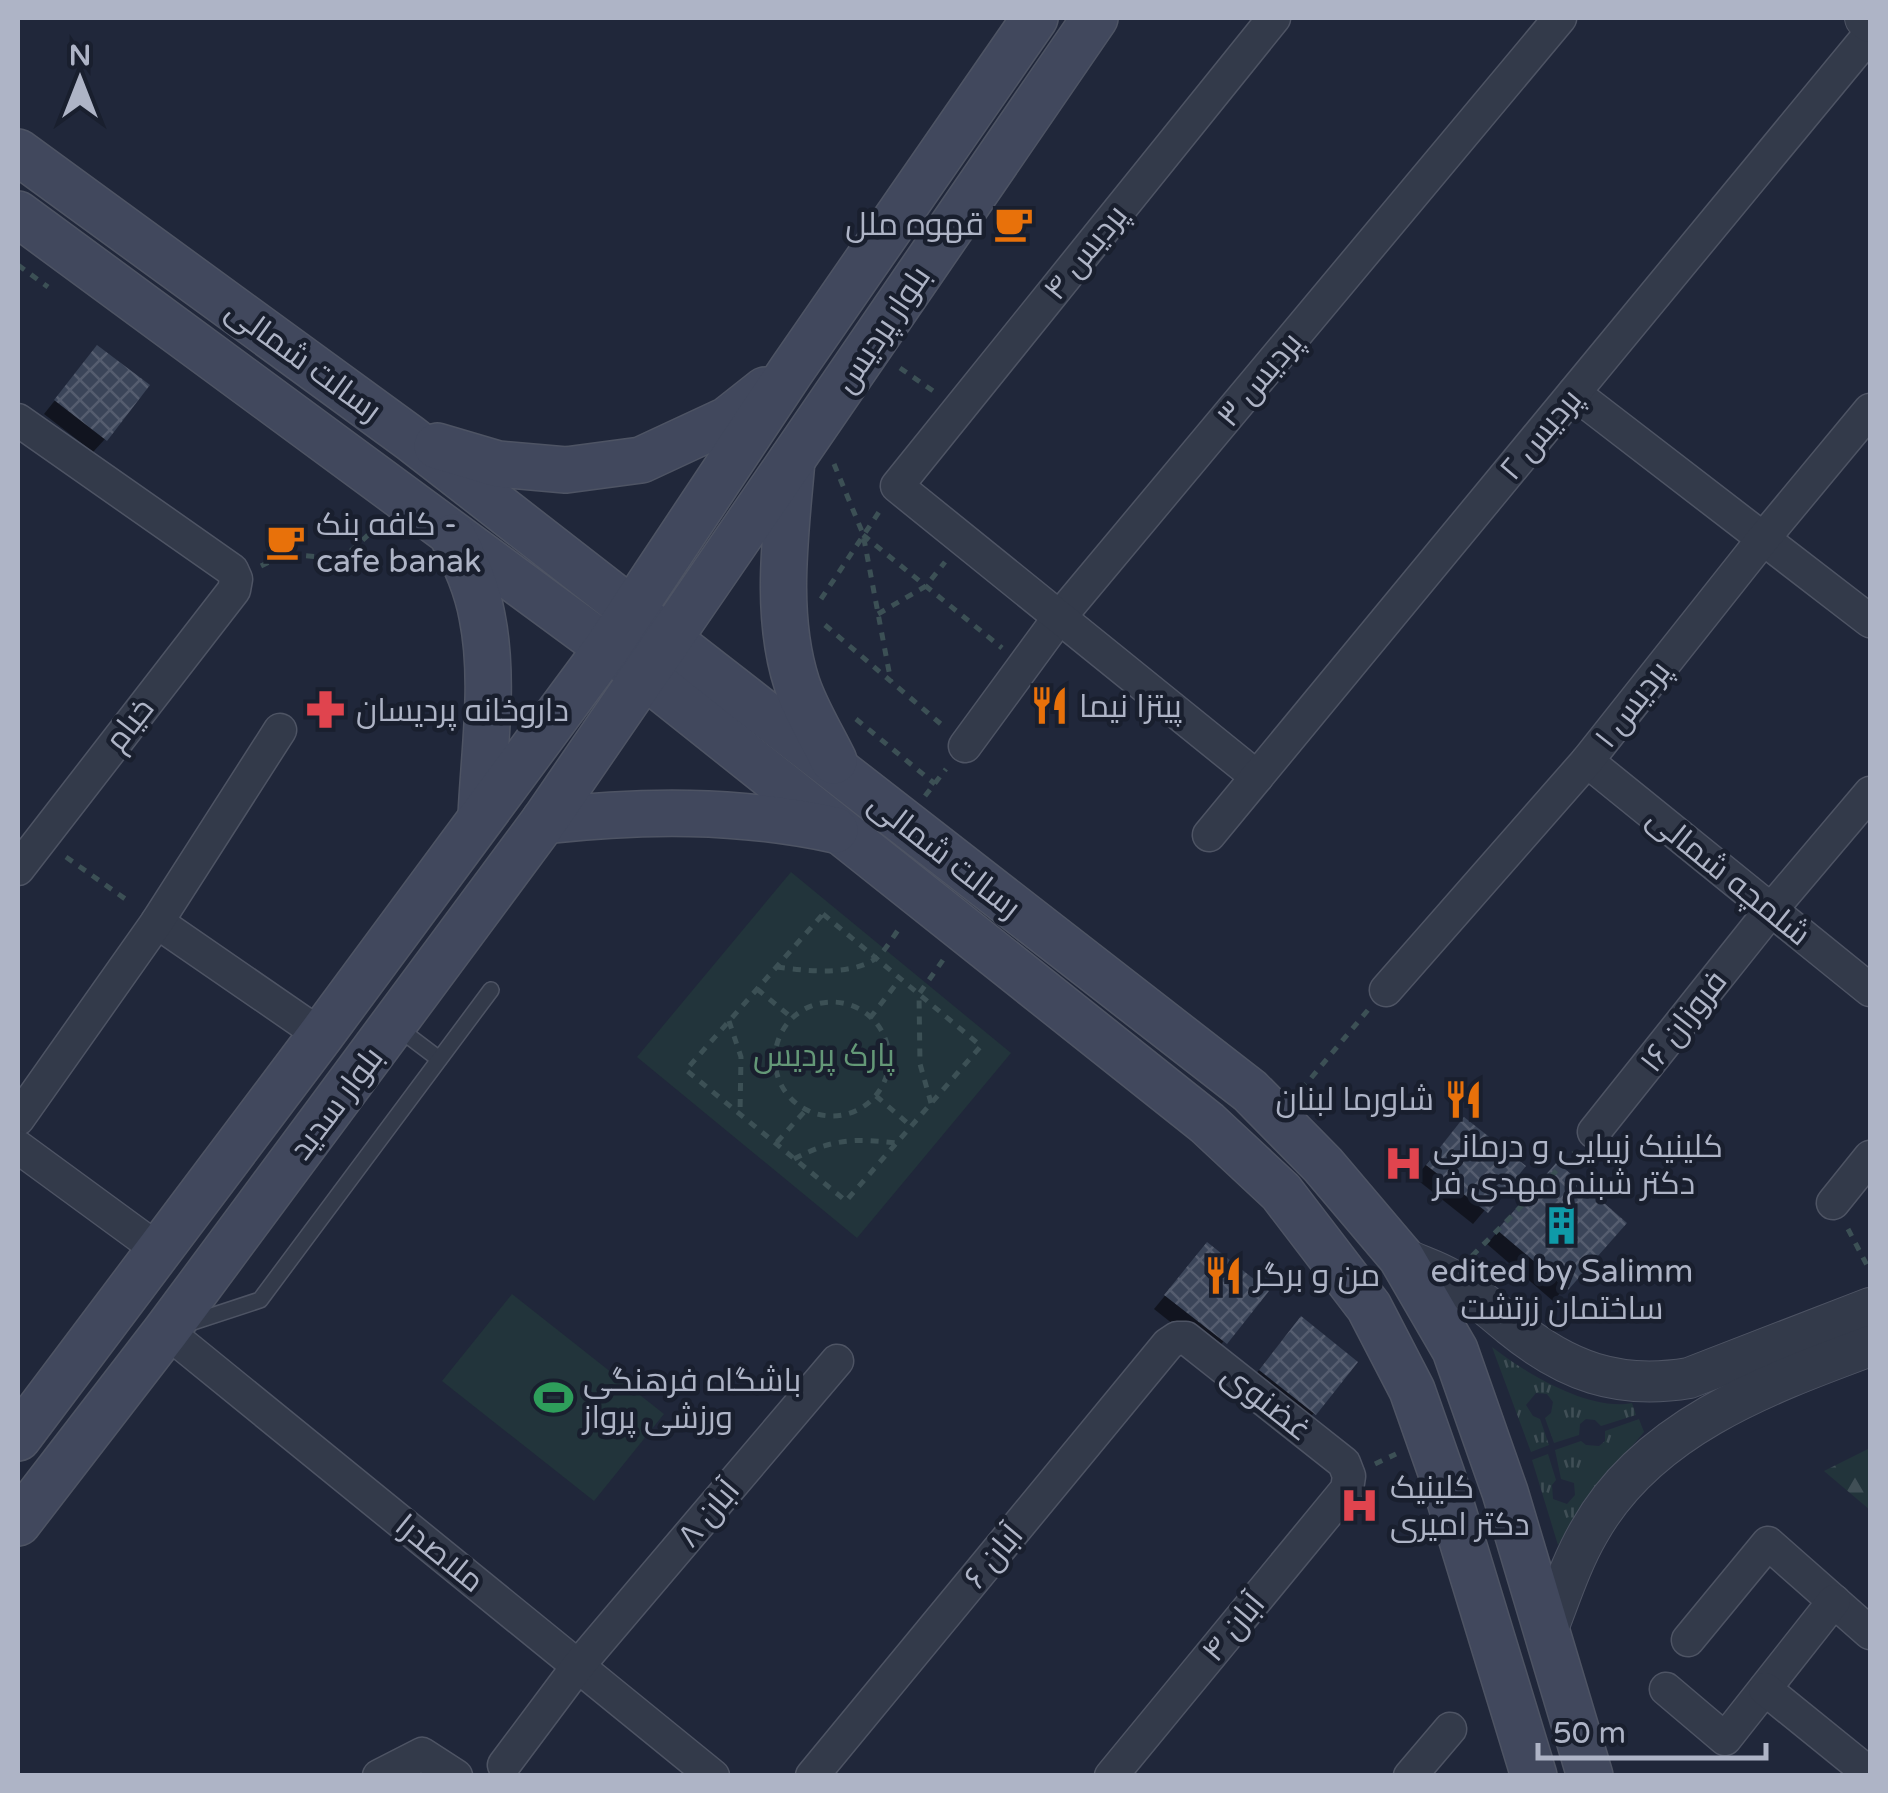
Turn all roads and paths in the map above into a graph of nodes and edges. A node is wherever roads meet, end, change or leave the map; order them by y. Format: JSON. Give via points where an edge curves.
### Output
{"nodes":[{"id":1,"x":1035,"y":18,"type":"edge"},
{"id":2,"x":1095,"y":18,"type":"edge"},
{"id":3,"x":1274,"y":18,"type":"edge"},
{"id":4,"x":1560,"y":18,"type":"edge"},
{"id":5,"x":1870,"y":34,"type":"edge"},
{"id":6,"x":18,"y":152,"type":"edge"},
{"id":7,"x":18,"y":214,"type":"edge"},
{"id":8,"x":830,"y":314,"type":"junction"},
{"id":9,"x":871,"y":346,"type":"junction"},
{"id":10,"x":790,"y":371,"type":"junction"},
{"id":11,"x":1574,"y":393,"type":"junction"},
{"id":12,"x":959,"y":409,"type":"junction"},
{"id":13,"x":1870,"y":410,"type":"edge"},
{"id":14,"x":19,"y":423,"type":"edge"},
{"id":15,"x":410,"y":438,"type":"junction"},
{"id":16,"x":811,"y":458,"type":"junction"},
{"id":17,"x":897,"y":486,"type":"junction"},
{"id":18,"x":406,"y":500,"type":"junction"},
{"id":19,"x":863,"y":534,"type":"junction"},
{"id":20,"x":452,"y":535,"type":"junction"},
{"id":21,"x":962,"y":539,"type":"junction"},
{"id":22,"x":1763,"y":539,"type":"junction"},
{"id":23,"x":551,"y":546,"type":"junction"},
{"id":24,"x":236,"y":579,"type":"junction"},
{"id":25,"x":520,"y":585,"type":"junction"},
{"id":26,"x":926,"y":586,"type":"junction"},
{"id":27,"x":634,"y":610,"type":"junction"},
{"id":28,"x":878,"y":614,"type":"junction"},
{"id":29,"x":1058,"y":618,"type":"junction"},
{"id":30,"x":1870,"y":622,"type":"edge"},
{"id":31,"x":607,"y":648,"type":"junction"},
{"id":32,"x":656,"y":657,"type":"junction"},
{"id":33,"x":1024,"y":666,"type":"junction"},
{"id":34,"x":891,"y":682,"type":"junction"},
{"id":35,"x":844,"y":708,"type":"dead end"},
{"id":36,"x":280,"y":730,"type":"dead end"},
{"id":37,"x":760,"y":739,"type":"junction"},
{"id":38,"x":538,"y":741,"type":"junction"},
{"id":39,"x":965,"y":746,"type":"junction"},
{"id":40,"x":1587,"y":761,"type":"junction"},
{"id":41,"x":577,"y":772,"type":"junction"},
{"id":42,"x":839,"y":772,"type":"junction"},
{"id":43,"x":1257,"y":777,"type":"junction"},
{"id":44,"x":935,"y":784,"type":"junction"},
{"id":45,"x":1870,"y":793,"type":"edge"},
{"id":46,"x":481,"y":816,"type":"junction"},
{"id":47,"x":544,"y":821,"type":"junction"},
{"id":48,"x":904,"y":823,"type":"junction"},
{"id":49,"x":28,"y":830,"type":"edge"},
{"id":50,"x":842,"y":831,"type":"junction"},
{"id":51,"x":1209,"y":835,"type":"dead end"},
{"id":52,"x":18,"y":869,"type":"edge"},
{"id":53,"x":924,"y":897,"type":"junction"},
{"id":54,"x":1771,"y":910,"type":"junction"},
{"id":55,"x":157,"y":922,"type":"junction"},
{"id":56,"x":966,"y":930,"type":"junction"},
{"id":57,"x":876,"y":958,"type":"junction"},
{"id":58,"x":777,"y":968,"type":"junction"},
{"id":59,"x":900,"y":978,"type":"junction"},
{"id":60,"x":757,"y":989,"type":"junction"},
{"id":61,"x":491,"y":990,"type":"dead end"},
{"id":62,"x":1386,"y":990,"type":"joint"},
{"id":63,"x":1870,"y":990,"type":"edge"},
{"id":64,"x":919,"y":994,"type":"junction"},
{"id":65,"x":791,"y":1017,"type":"junction"},
{"id":66,"x":870,"y":1018,"type":"junction"},
{"id":67,"x":729,"y":1021,"type":"junction"},
{"id":68,"x":394,"y":1024,"type":"junction"},
{"id":69,"x":321,"y":1036,"type":"junction"},
{"id":70,"x":439,"y":1059,"type":"junction"},
{"id":71,"x":876,"y":1096,"type":"junction"},
{"id":72,"x":931,"y":1102,"type":"junction"},
{"id":73,"x":805,"y":1111,"type":"junction"},
{"id":74,"x":740,"y":1114,"type":"junction"},
{"id":75,"x":18,"y":1119,"type":"edge"},
{"id":76,"x":1276,"y":1119,"type":"junction"},
{"id":77,"x":910,"y":1126,"type":"junction"},
{"id":78,"x":1594,"y":1132,"type":"joint"},
{"id":79,"x":776,"y":1144,"type":"junction"},
{"id":80,"x":896,"y":1144,"type":"junction"},
{"id":81,"x":18,"y":1148,"type":"edge"},
{"id":82,"x":1870,"y":1156,"type":"edge"},
{"id":83,"x":794,"y":1158,"type":"junction"},
{"id":84,"x":1833,"y":1204,"type":"joint"},
{"id":85,"x":160,"y":1251,"type":"junction"},
{"id":86,"x":1400,"y":1257,"type":"junction"},
{"id":87,"x":1870,"y":1270,"type":"edge"},
{"id":88,"x":1449,"y":1279,"type":"junction"},
{"id":89,"x":1870,"y":1308,"type":"edge"},
{"id":90,"x":166,"y":1331,"type":"junction"},
{"id":91,"x":1177,"y":1338,"type":"joint"},
{"id":92,"x":1870,"y":1346,"type":"edge"},
{"id":93,"x":837,"y":1361,"type":"dead end"},
{"id":94,"x":1664,"y":1382,"type":"junction"},
{"id":95,"x":1687,"y":1429,"type":"junction"},
{"id":96,"x":18,"y":1438,"type":"edge"},
{"id":97,"x":1429,"y":1438,"type":"junction"},
{"id":98,"x":1349,"y":1476,"type":"junction"},
{"id":99,"x":18,"y":1523,"type":"edge"},
{"id":100,"x":1834,"y":1601,"type":"junction"},
{"id":101,"x":1546,"y":1631,"type":"junction"},
{"id":102,"x":1870,"y":1633,"type":"edge"},
{"id":103,"x":1688,"y":1640,"type":"dead end"},
{"id":104,"x":578,"y":1666,"type":"junction"},
{"id":105,"x":1765,"y":1689,"type":"junction"},
{"id":106,"x":1666,"y":1690,"type":"dead end"},
{"id":107,"x":1450,"y":1729,"type":"dead end"},
{"id":108,"x":504,"y":1765,"type":"dead end"},
{"id":109,"x":1862,"y":1766,"type":"edge"},
{"id":110,"x":379,"y":1776,"type":"edge"},
{"id":111,"x":456,"y":1776,"type":"edge"},
{"id":112,"x":713,"y":1776,"type":"edge"},
{"id":113,"x":812,"y":1776,"type":"edge"},
{"id":114,"x":1111,"y":1776,"type":"edge"},
{"id":115,"x":1410,"y":1776,"type":"edge"},
{"id":116,"x":1534,"y":1776,"type":"edge"},
{"id":117,"x":1590,"y":1776,"type":"edge"}],
"edges":[{"from":1,"to":8,"type":"main road","name":"بلوار پردیس"},
{"from":2,"to":9,"type":"main road","name":"بلوار پردیس"},
{"from":3,"to":12,"type":"street","name":"پردیس ۴"},
{"from":4,"to":29,"type":"street","name":"پردیس ۳"},
{"from":5,"to":11,"type":"street","name":"پردیس ۲"},
{"from":6,"to":15,"type":"main road","name":"رسالت شمالی"},
{"from":7,"to":18,"type":"main road","name":"رسالت شمالی"},
{"from":8,"to":9,"type":"main road"},
{"from":8,"to":10,"type":"main road","name":"بلوار پردیس"},
{"from":9,"to":12,"type":"path"},
{"from":9,"to":16,"type":"main road","name":"بلوار پردیس"},
{"from":10,"to":15,"type":"main road","via":[[726,420],[641,460],[566,470],[498,464]]},
{"from":10,"to":27,"type":"main road","name":"بلوار پردیس"},
{"from":11,"to":22,"type":"street"},
{"from":11,"to":43,"type":"street","name":"پردیس ۲"},
{"from":12,"to":17,"type":"street","name":"پردیس ۴"},
{"from":13,"to":22,"type":"street","name":"پردیس ۱"},
{"from":14,"to":24,"type":"street"},
{"from":15,"to":23,"type":"main road","name":"رسالت شمالی"},
{"from":16,"to":19,"type":"path"},
{"from":16,"to":32,"type":"main road","name":"بلوار پردیس"},
{"from":16,"to":42,"type":"main road","via":[[785,546],[785,618],[797,684]]},
{"from":17,"to":19,"type":"path"},
{"from":17,"to":21,"type":"street"},
{"from":18,"to":20,"type":"main road","name":"رسالت شمالی"},
{"from":18,"to":24,"type":"path","via":[[342,558],[285,554]]},
{"from":19,"to":26,"type":"path"},
{"from":19,"to":28,"type":"path"},
{"from":19,"to":34,"type":"path","via":[[812,614]]},
{"from":20,"to":25,"type":"main road","name":"رسالت شمالی"},
{"from":20,"to":46,"type":"main road","via":[[483,618]]},
{"from":21,"to":26,"type":"path"},
{"from":21,"to":29,"type":"street"},
{"from":22,"to":30,"type":"street"},
{"from":22,"to":40,"type":"street","name":"پردیس ۱"},
{"from":23,"to":25,"type":"main road"},
{"from":23,"to":27,"type":"main road","name":"رسالت شمالی"},
{"from":24,"to":49,"type":"street","name":"خیام","via":[[234,590]]},
{"from":25,"to":31,"type":"main road","name":"رسالت شمالی"},
{"from":26,"to":28,"type":"path"},
{"from":26,"to":33,"type":"path"},
{"from":27,"to":31,"type":"main road","name":"بلوار پردیس"},
{"from":27,"to":32,"type":"main road","name":"رسالت شمالی"},
{"from":28,"to":34,"type":"path"},
{"from":29,"to":33,"type":"street","name":"پردیس ۳"},
{"from":29,"to":43,"type":"street"},
{"from":31,"to":32,"type":"main road","name":"رسالت شمالی"},
{"from":31,"to":38,"type":"main road","name":"بلوار سدید"},
{"from":32,"to":37,"type":"main road","name":"رسالت شمالی"},
{"from":32,"to":41,"type":"main road","name":"بلوار سدید"},
{"from":33,"to":39,"type":"street","name":"پردیس ۳"},
{"from":34,"to":39,"type":"path"},
{"from":35,"to":44,"type":"path"},
{"from":36,"to":55,"type":"street"},
{"from":37,"to":42,"type":"main road","name":"رسالت شمالی"},
{"from":37,"to":50,"type":"main road","name":"رسالت شمالی"},
{"from":38,"to":41,"type":"main road"},
{"from":38,"to":46,"type":"main road","name":"بلوار سدید"},
{"from":39,"to":44,"type":"path"},
{"from":40,"to":54,"type":"street","name":"شلمچه شمالی"},
{"from":40,"to":62,"type":"street","name":"پردیس ۱"},
{"from":41,"to":47,"type":"main road","name":"بلوار سدید"},
{"from":42,"to":48,"type":"main road","name":"رسالت شمالی"},
{"from":43,"to":51,"type":"street","name":"پردیس ۲"},
{"from":44,"to":48,"type":"path"},
{"from":45,"to":54,"type":"street","name":"فروزان ۱۶"},
{"from":46,"to":69,"type":"main road","name":"بلوار سدید"},
{"from":47,"to":50,"type":"main road","via":[[654,811],[789,820]]},
{"from":47,"to":68,"type":"main road","name":"بلوار سدید"},
{"from":48,"to":76,"type":"main road","name":"رسالت شمالی"},
{"from":49,"to":52,"type":"street","name":"خیام"},
{"from":49,"to":55,"type":"path"},
{"from":50,"to":53,"type":"main road","name":"رسالت شمالی"},
{"from":53,"to":56,"type":"main road","name":"رسالت شمالی"},
{"from":53,"to":57,"type":"path"},
{"from":54,"to":63,"type":"street","name":"شلمچه شمالی"},
{"from":54,"to":78,"type":"street","name":"فروزان ۱۶"},
{"from":55,"to":69,"type":"street"},
{"from":55,"to":75,"type":"street"},
{"from":56,"to":64,"type":"path"},
{"from":56,"to":97,"type":"main road","name":"رسالت شمالی","via":[[1207,1123],[1281,1192],[1370,1307]]},
{"from":57,"to":58,"type":"path","via":[[843,968]]},
{"from":57,"to":58,"type":"path","via":[[823,914]]},
{"from":57,"to":59,"type":"path"},
{"from":58,"to":60,"type":"path"},
{"from":59,"to":64,"type":"path"},
{"from":59,"to":66,"type":"path"},
{"from":60,"to":65,"type":"path"},
{"from":60,"to":67,"type":"path"},
{"from":61,"to":70,"type":"lane"},
{"from":62,"to":76,"type":"path"},
{"from":64,"to":72,"type":"path","via":[[920,1064]]},
{"from":64,"to":72,"type":"path","via":[[981,1046]]},
{"from":65,"to":66,"type":"path","via":[[824,1001],[860,1007]]},
{"from":65,"to":73,"type":"path","via":[[774,1049],[779,1086]]},
{"from":66,"to":71,"type":"path","via":[[885,1033],[891,1069]]},
{"from":67,"to":74,"type":"path","via":[[740,1057]]},
{"from":67,"to":74,"type":"path","via":[[686,1070]]},
{"from":68,"to":70,"type":"lane"},
{"from":68,"to":90,"type":"main road","name":"بلوار سدید"},
{"from":69,"to":85,"type":"main road","name":"بلوار سدید"},
{"from":70,"to":90,"type":"lane","via":[[260,1300]]},
{"from":71,"to":73,"type":"path","via":[[841,1117]]},
{"from":71,"to":77,"type":"path"},
{"from":72,"to":77,"type":"path"},
{"from":73,"to":79,"type":"path"},
{"from":74,"to":79,"type":"path"},
{"from":76,"to":86,"type":"main road","name":"رسالت شمالی"},
{"from":77,"to":80,"type":"path"},
{"from":78,"to":88,"type":"path"},
{"from":79,"to":83,"type":"path"},
{"from":80,"to":83,"type":"path","via":[[840,1141]]},
{"from":80,"to":83,"type":"path","via":[[846,1201]]},
{"from":81,"to":85,"type":"street"},
{"from":82,"to":84,"type":"street"},
{"from":84,"to":87,"type":"path"},
{"from":85,"to":96,"type":"main road","name":"بلوار سدید"},
{"from":86,"to":88,"type":"street"},
{"from":86,"to":101,"type":"main road","name":"رسالت شمالی","via":[[1455,1350]]},
{"from":88,"to":94,"type":"street","via":[[1571,1365],[1619,1380]]},
{"from":89,"to":94,"type":"street","via":[[1702,1374]]},
{"from":90,"to":99,"type":"main road","name":"بلوار سدید"},
{"from":90,"to":104,"type":"street","name":"ملاصدرا"},
{"from":91,"to":98,"type":"street","name":"غضنوی","via":[[1186,1338],[1344,1462]]},
{"from":91,"to":113,"type":"street","name":"آبان ۶"},
{"from":92,"to":95,"type":"street","via":[[1728,1404]]},
{"from":93,"to":104,"type":"street","name":"آبان ۸"},
{"from":94,"to":95,"type":"street","via":[[1656,1403],[1662,1421]]},
{"from":95,"to":101,"type":"street","via":[[1600,1515]]},
{"from":97,"to":98,"type":"path"},
{"from":97,"to":116,"type":"main road","name":"رسالت شمالی"},
{"from":98,"to":114,"type":"street","name":"آبان ۴","via":[[1347,1489]]},
{"from":100,"to":102,"type":"street"},
{"from":100,"to":103,"type":"street","via":[[1768,1543]]},
{"from":100,"to":105,"type":"street"},
{"from":101,"to":117,"type":"main road","name":"رسالت شمالی"},
{"from":104,"to":108,"type":"street","name":"آبان ۸"},
{"from":104,"to":112,"type":"street","name":"ملاصدرا"},
{"from":105,"to":106,"type":"street","via":[[1725,1739]]},
{"from":105,"to":109,"type":"street"},
{"from":107,"to":115,"type":"street"},
{"from":110,"to":111,"type":"street","via":[[422,1754]]}]}
